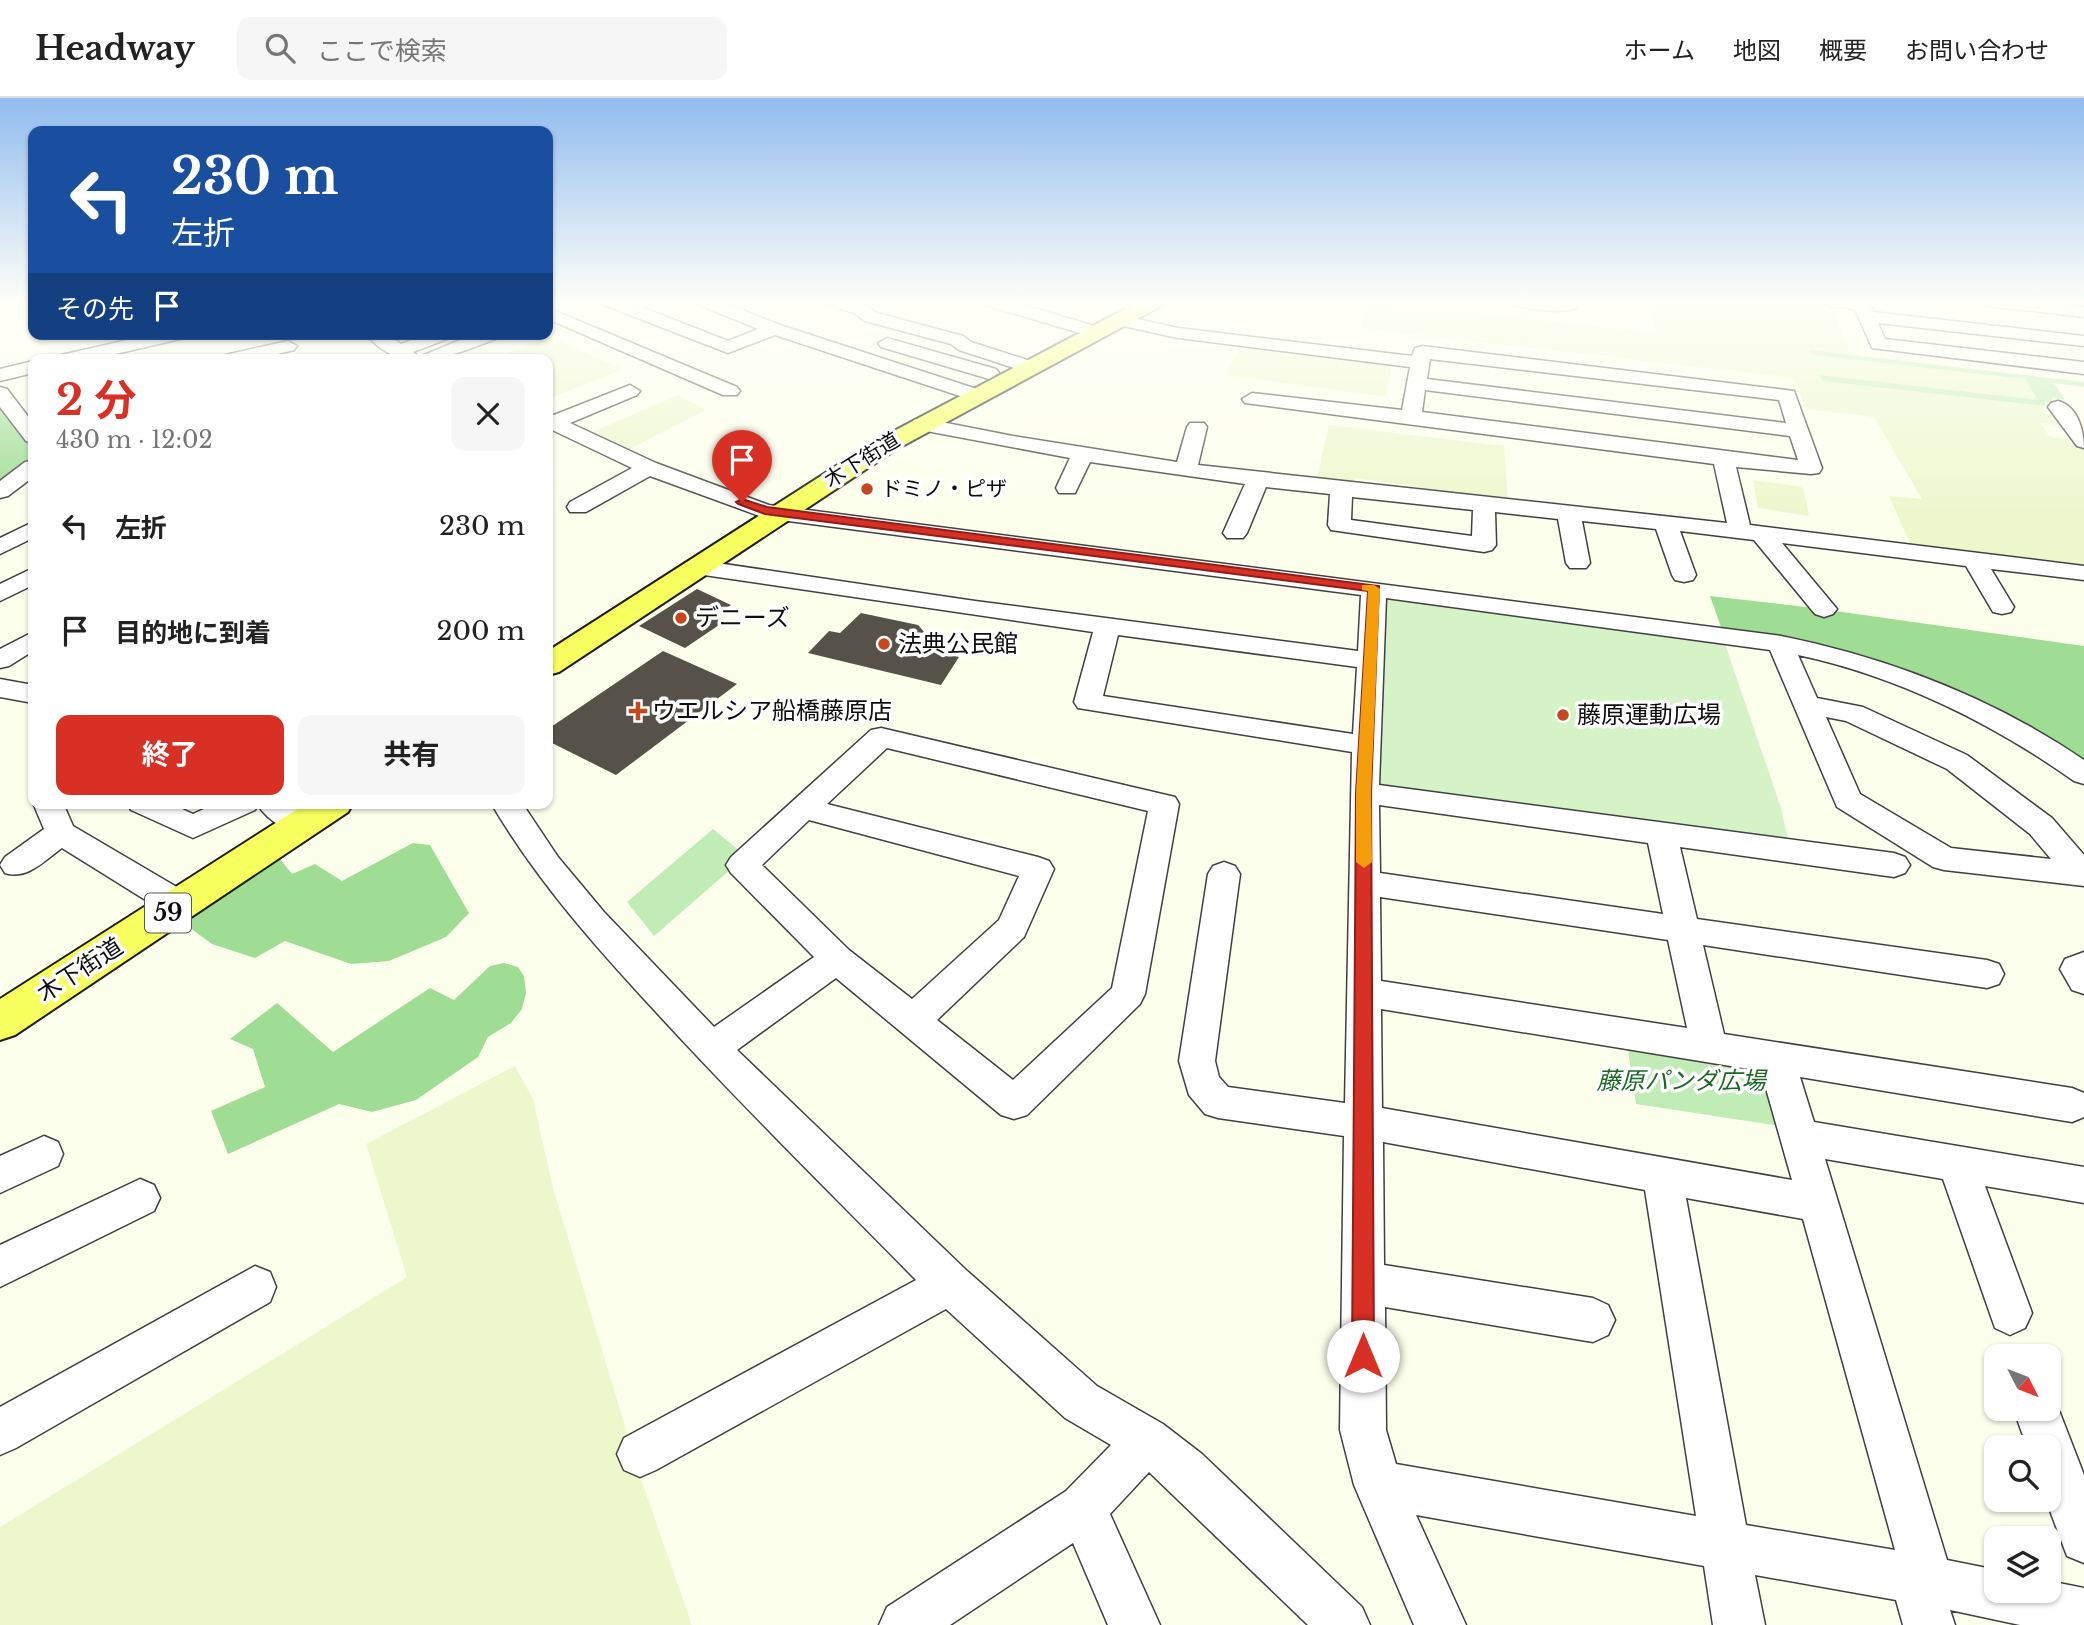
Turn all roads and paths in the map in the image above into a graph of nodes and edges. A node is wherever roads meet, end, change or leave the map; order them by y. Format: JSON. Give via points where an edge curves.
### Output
{"nodes":[{"id":1,"x":686,"y":372,"type":"edge"},
{"id":2,"x":906,"y":372,"type":"edge"},
{"id":3,"x":1015,"y":372,"type":"edge"},
{"id":4,"x":1414,"y":372,"type":"edge"},
{"id":5,"x":1594,"y":372,"type":"edge"},
{"id":6,"x":1018,"y":373,"type":"joint"},
{"id":7,"x":1418,"y":373,"type":"junction"},
{"id":8,"x":630,"y":391,"type":"dead end"},
{"id":9,"x":730,"y":391,"type":"dead end"},
{"id":10,"x":0,"y":393,"type":"edge"},
{"id":11,"x":976,"y":395,"type":"junction"},
{"id":12,"x":1252,"y":399,"type":"dead end"},
{"id":13,"x":2058,"y":407,"type":"dead end"},
{"id":14,"x":26,"y":414,"type":"edge"},
{"id":15,"x":1411,"y":417,"type":"junction"},
{"id":16,"x":553,"y":423,"type":"edge"},
{"id":17,"x":921,"y":424,"type":"junction"},
{"id":18,"x":553,"y":425,"type":"edge"},
{"id":19,"x":1197,"y":427,"type":"dead end"},
{"id":20,"x":1799,"y":431,"type":"junction"},
{"id":21,"x":2080,"y":432,"type":"edge"},
{"id":22,"x":1082,"y":455,"type":"junction"},
{"id":23,"x":1724,"y":459,"type":"junction"},
{"id":24,"x":648,"y":468,"type":"junction"},
{"id":25,"x":1186,"y":468,"type":"junction"},
{"id":26,"x":28,"y":471,"type":"edge"},
{"id":27,"x":1259,"y":478,"type":"junction"},
{"id":28,"x":1067,"y":488,"type":"dead end"},
{"id":29,"x":1342,"y":489,"type":"junction"},
{"id":30,"x":0,"y":491,"type":"edge"},
{"id":31,"x":1484,"y":505,"type":"junction"},
{"id":32,"x":578,"y":507,"type":"dead end"},
{"id":33,"x":780,"y":512,"type":"junction"},
{"id":34,"x":1569,"y":514,"type":"junction"},
{"id":35,"x":1665,"y":523,"type":"junction"},
{"id":36,"x":18,"y":531,"type":"edge"},
{"id":37,"x":1751,"y":532,"type":"junction"},
{"id":38,"x":1235,"y":533,"type":"dead end"},
{"id":39,"x":0,"y":547,"type":"edge"},
{"id":40,"x":0,"y":555,"type":"edge"},
{"id":41,"x":1974,"y":560,"type":"junction"},
{"id":42,"x":28,"y":563,"type":"edge"},
{"id":43,"x":1578,"y":563,"type":"dead end"},
{"id":44,"x":697,"y":567,"type":"junction"},
{"id":45,"x":2076,"y":572,"type":"edge"},
{"id":46,"x":1684,"y":575,"type":"dead end"},
{"id":47,"x":28,"y":578,"type":"edge"},
{"id":48,"x":1374,"y":589,"type":"junction"},
{"id":49,"x":0,"y":594,"type":"edge"},
{"id":50,"x":2084,"y":595,"type":"edge"},
{"id":51,"x":2002,"y":607,"type":"dead end"},
{"id":52,"x":1824,"y":609,"type":"dead end"},
{"id":53,"x":1107,"y":626,"type":"junction"},
{"id":54,"x":28,"y":643,"type":"edge"},
{"id":55,"x":1780,"y":644,"type":"junction"},
{"id":56,"x":0,"y":660,"type":"edge"},
{"id":57,"x":1371,"y":661,"type":"junction"},
{"id":58,"x":553,"y":662,"type":"edge"},
{"id":59,"x":0,"y":688,"type":"edge"},
{"id":60,"x":28,"y":693,"type":"edge"},
{"id":61,"x":1806,"y":705,"type":"junction"},
{"id":62,"x":1366,"y":745,"type":"junction"},
{"id":63,"x":2084,"y":774,"type":"edge"},
{"id":64,"x":1364,"y":793,"type":"junction"},
{"id":65,"x":803,"y":808,"type":"junction"},
{"id":66,"x":51,"y":809,"type":"edge"},
{"id":67,"x":155,"y":809,"type":"edge"},
{"id":68,"x":231,"y":809,"type":"edge"},
{"id":69,"x":510,"y":809,"type":"edge"},
{"id":70,"x":303,"y":810,"type":"edge"},
{"id":71,"x":61,"y":833,"type":"junction"},
{"id":72,"x":1661,"y":834,"type":"junction"},
{"id":73,"x":16,"y":865,"type":"dead end"},
{"id":74,"x":1894,"y":865,"type":"dead end"},
{"id":75,"x":2082,"y":873,"type":"edge"},
{"id":76,"x":1224,"y":874,"type":"dead end"},
{"id":77,"x":1364,"y":883,"type":"junction"},
{"id":78,"x":180,"y":905,"type":"junction"},
{"id":79,"x":1682,"y":929,"type":"junction"},
{"id":80,"x":837,"y":959,"type":"junction"},
{"id":81,"x":2084,"y":966,"type":"edge"},
{"id":82,"x":1987,"y":974,"type":"dead end"},
{"id":83,"x":2084,"y":980,"type":"edge"},
{"id":84,"x":1363,"y":992,"type":"junction"},
{"id":85,"x":913,"y":1020,"type":"junction"},
{"id":86,"x":0,"y":1022,"type":"edge"},
{"id":87,"x":1709,"y":1047,"type":"junction"},
{"id":88,"x":711,"y":1048,"type":"junction"},
{"id":89,"x":1776,"y":1058,"type":"junction"},
{"id":90,"x":2071,"y":1105,"type":"dead end"},
{"id":91,"x":1364,"y":1122,"type":"junction"},
{"id":92,"x":1799,"y":1138,"type":"junction"},
{"id":93,"x":44,"y":1154,"type":"dead end"},
{"id":94,"x":1957,"y":1164,"type":"junction"},
{"id":95,"x":0,"y":1175,"type":"edge"},
{"id":96,"x":1662,"y":1175,"type":"junction"},
{"id":97,"x":2084,"y":1185,"type":"edge"},
{"id":98,"x":139,"y":1198,"type":"dead end"},
{"id":99,"x":1818,"y":1203,"type":"junction"},
{"id":100,"x":0,"y":1267,"type":"edge"},
{"id":101,"x":1364,"y":1283,"type":"junction"},
{"id":102,"x":950,"y":1284,"type":"junction"},
{"id":103,"x":255,"y":1287,"type":"dead end"},
{"id":104,"x":2010,"y":1313,"type":"dead end"},
{"id":105,"x":1593,"y":1320,"type":"dead end"},
{"id":106,"x":2041,"y":1421,"type":"edge"},
{"id":107,"x":0,"y":1432,"type":"edge"},
{"id":108,"x":1147,"y":1440,"type":"junction"},
{"id":109,"x":640,"y":1454,"type":"dead end"},
{"id":110,"x":1378,"y":1485,"type":"junction"},
{"id":111,"x":1083,"y":1508,"type":"junction"},
{"id":112,"x":2084,"y":1539,"type":"edge"},
{"id":113,"x":1726,"y":1547,"type":"junction"},
{"id":114,"x":1924,"y":1595,"type":"edge"},
{"id":115,"x":2084,"y":1613,"type":"edge"},
{"id":116,"x":905,"y":1625,"type":"edge"},
{"id":117,"x":1134,"y":1625,"type":"edge"},
{"id":118,"x":1344,"y":1625,"type":"edge"},
{"id":119,"x":1440,"y":1625,"type":"edge"},
{"id":120,"x":1739,"y":1625,"type":"edge"}],
"edges":[{"from":1,"to":9,"type":"street"},
{"from":2,"to":11,"type":"street"},
{"from":3,"to":6,"type":"street"},
{"from":4,"to":7,"type":"street"},
{"from":5,"to":20,"type":"street","via":[[1787,395]]},
{"from":6,"to":11,"type":"main road","name":"木下街道"},
{"from":7,"to":15,"type":"street"},
{"from":7,"to":20,"type":"street"},
{"from":8,"to":16,"type":"street"},
{"from":10,"to":14,"type":"street"},
{"from":11,"to":17,"type":"main road","name":"木下街道"},
{"from":12,"to":15,"type":"street"},
{"from":13,"to":21,"type":"street"},
{"from":15,"to":23,"type":"street"},
{"from":17,"to":22,"type":"street"},
{"from":17,"to":33,"type":"main road","name":"木下街道"},
{"from":18,"to":24,"type":"street"},
{"from":19,"to":25,"type":"street"},
{"from":20,"to":23,"type":"street","via":[[1811,468]]},
{"from":22,"to":25,"type":"street"},
{"from":22,"to":28,"type":"street"},
{"from":23,"to":37,"type":"street"},
{"from":24,"to":32,"type":"street"},
{"from":24,"to":33,"type":"street"},
{"from":25,"to":27,"type":"street"},
{"from":26,"to":30,"type":"street"},
{"from":27,"to":29,"type":"street"},
{"from":27,"to":38,"type":"street"},
{"from":29,"to":31,"type":"street"},
{"from":29,"to":31,"type":"street","via":[[1339,525],[1484,545]]},
{"from":31,"to":34,"type":"street"},
{"from":33,"to":44,"type":"main road","name":"木下街道"},
{"from":33,"to":48,"type":"street"},
{"from":34,"to":35,"type":"street"},
{"from":34,"to":43,"type":"street"},
{"from":35,"to":37,"type":"street"},
{"from":35,"to":46,"type":"street"},
{"from":36,"to":39,"type":"street"},
{"from":37,"to":41,"type":"street"},
{"from":37,"to":52,"type":"street"},
{"from":40,"to":42,"type":"street"},
{"from":41,"to":45,"type":"street"},
{"from":41,"to":51,"type":"street"},
{"from":44,"to":53,"type":"street"},
{"from":44,"to":58,"type":"main road","name":"木下街道"},
{"from":45,"to":50,"type":"street"},
{"from":47,"to":49,"type":"street"},
{"from":48,"to":55,"type":"street"},
{"from":48,"to":57,"type":"street"},
{"from":53,"to":57,"type":"street"},
{"from":53,"to":62,"type":"street","via":[[1088,702]]},
{"from":54,"to":56,"type":"street"},
{"from":55,"to":61,"type":"street"},
{"from":55,"to":63,"type":"street","via":[[1862,665],[1933,692],[2015,731]]},
{"from":57,"to":62,"type":"street"},
{"from":59,"to":60,"type":"street"},
{"from":61,"to":75,"type":"street","via":[[1853,713],[1957,762],[2041,826]]},
{"from":61,"to":75,"type":"street","via":[[1847,800],[1944,859]]},
{"from":62,"to":64,"type":"street"},
{"from":64,"to":72,"type":"street"},
{"from":64,"to":77,"type":"street"},
{"from":65,"to":80,"type":"street","via":[[742,865]]},
{"from":65,"to":85,"type":"street","via":[[1038,869],[1012,928]]},
{"from":65,"to":85,"type":"street","via":[[881,737],[1164,804],[1128,994],[1014,1103]]},
{"from":66,"to":71,"type":"street"},
{"from":67,"to":68,"type":"street","via":[[193,827]]},
{"from":69,"to":88,"type":"street","via":[[592,922]]},
{"from":70,"to":78,"type":"main road","name":"木下街道","number":"59"},
{"from":71,"to":73,"type":"street"},
{"from":71,"to":78,"type":"street"},
{"from":72,"to":74,"type":"street"},
{"from":72,"to":79,"type":"street"},
{"from":76,"to":91,"type":"street","via":[[1197,1061],[1202,1084],[1218,1102]]},
{"from":77,"to":79,"type":"street"},
{"from":77,"to":84,"type":"street"},
{"from":78,"to":86,"type":"main road","name":"木下街道","number":"59"},
{"from":79,"to":82,"type":"street"},
{"from":79,"to":87,"type":"street"},
{"from":80,"to":85,"type":"street"},
{"from":80,"to":88,"type":"street"},
{"from":81,"to":83,"type":"street","via":[[2077,969]]},
{"from":84,"to":87,"type":"street"},
{"from":84,"to":91,"type":"street"},
{"from":87,"to":89,"type":"street"},
{"from":88,"to":102,"type":"street"},
{"from":89,"to":90,"type":"street"},
{"from":89,"to":92,"type":"street"},
{"from":91,"to":96,"type":"street"},
{"from":91,"to":101,"type":"street"},
{"from":92,"to":94,"type":"street"},
{"from":92,"to":99,"type":"street"},
{"from":93,"to":95,"type":"street"},
{"from":94,"to":97,"type":"street"},
{"from":94,"to":104,"type":"street"},
{"from":96,"to":99,"type":"street"},
{"from":96,"to":113,"type":"street"},
{"from":98,"to":100,"type":"street"},
{"from":99,"to":114,"type":"street"},
{"from":101,"to":105,"type":"street"},
{"from":101,"to":110,"type":"street","via":[[1363,1430]]},
{"from":102,"to":108,"type":"street","via":[[1081,1402]]},
{"from":102,"to":109,"type":"street"},
{"from":103,"to":107,"type":"street"},
{"from":106,"to":112,"type":"street"},
{"from":108,"to":111,"type":"street"},
{"from":108,"to":118,"type":"street"},
{"from":110,"to":113,"type":"street"},
{"from":110,"to":119,"type":"street"},
{"from":111,"to":116,"type":"street"},
{"from":111,"to":117,"type":"street"},
{"from":113,"to":114,"type":"street"},
{"from":113,"to":120,"type":"street"},
{"from":114,"to":115,"type":"street"}]}
